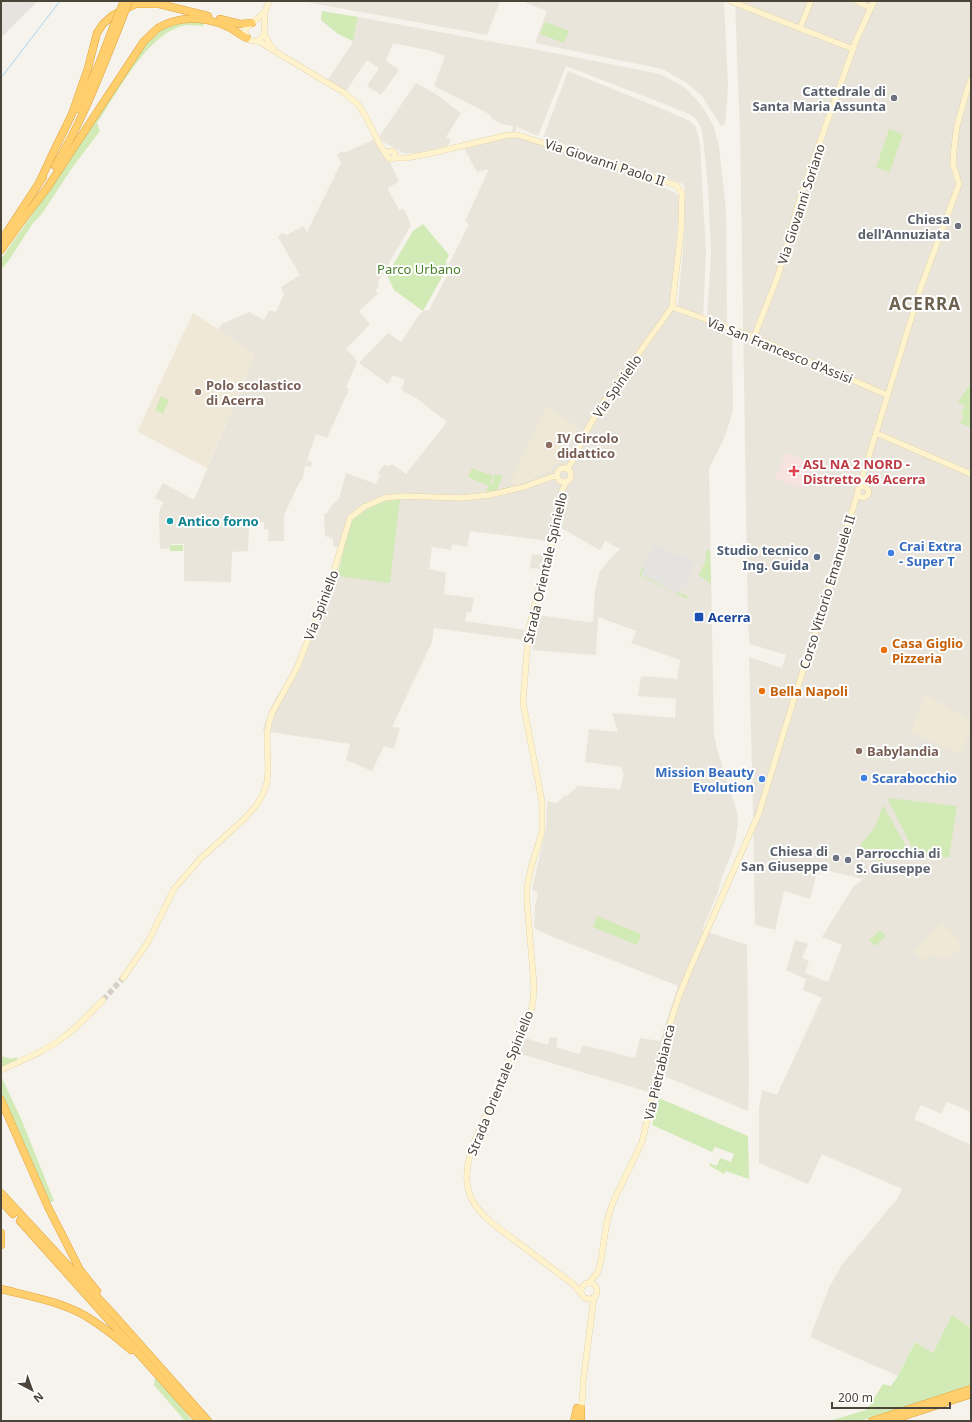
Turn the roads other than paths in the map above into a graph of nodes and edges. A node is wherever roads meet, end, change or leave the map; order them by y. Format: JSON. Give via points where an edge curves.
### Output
{"nodes":[{"id":1,"x":124,"y":1,"type":"edge"},
{"id":2,"x":129,"y":1,"type":"edge"},
{"id":3,"x":269,"y":1,"type":"edge"},
{"id":4,"x":730,"y":1,"type":"edge"},
{"id":5,"x":811,"y":1,"type":"edge"},
{"id":6,"x":856,"y":1,"type":"edge"},
{"id":7,"x":874,"y":1,"type":"edge"},
{"id":8,"x":871,"y":8,"type":"junction"},
{"id":9,"x":265,"y":12,"type":"junction"},
{"id":10,"x":252,"y":23,"type":"junction"},
{"id":11,"x":117,"y":26,"type":"junction"},
{"id":12,"x":800,"y":28,"type":"junction"},
{"id":13,"x":264,"y":30,"type":"junction"},
{"id":14,"x":247,"y":38,"type":"junction"},
{"id":15,"x":258,"y":41,"type":"junction"},
{"id":16,"x":853,"y":49,"type":"junction"},
{"id":17,"x":278,"y":52,"type":"junction"},
{"id":18,"x":971,"y":79,"type":"edge"},
{"id":19,"x":378,"y":140,"type":"junction"},
{"id":20,"x":393,"y":153,"type":"junction"},
{"id":21,"x":40,"y":181,"type":"junction"},
{"id":22,"x":20,"y":223,"type":"junction"},
{"id":23,"x":1,"y":241,"type":"edge"},
{"id":24,"x":1,"y":250,"type":"edge"},
{"id":25,"x":672,"y":307,"type":"junction"},
{"id":26,"x":754,"y":337,"type":"junction"},
{"id":27,"x":887,"y":395,"type":"junction"},
{"id":28,"x":876,"y":433,"type":"junction"},
{"id":29,"x":567,"y":469,"type":"junction"},
{"id":30,"x":864,"y":474,"type":"junction"},
{"id":31,"x":971,"y":474,"type":"edge"},
{"id":32,"x":557,"y":476,"type":"junction"},
{"id":33,"x":566,"y":482,"type":"junction"},
{"id":34,"x":859,"y":490,"type":"junction"},
{"id":35,"x":868,"y":490,"type":"junction"},
{"id":36,"x":866,"y":496,"type":"junction"},
{"id":37,"x":853,"y":508,"type":"junction"},
{"id":38,"x":726,"y":886,"type":"joint"},
{"id":39,"x":123,"y":978,"type":"tunnel mouth"},
{"id":40,"x":103,"y":1000,"type":"tunnel mouth"},
{"id":41,"x":1,"y":1070,"type":"edge"},
{"id":42,"x":1,"y":1100,"type":"edge"},
{"id":43,"x":1,"y":1193,"type":"edge"},
{"id":44,"x":1,"y":1201,"type":"edge"},
{"id":45,"x":1,"y":1233,"type":"edge"},
{"id":46,"x":1,"y":1245,"type":"edge"},
{"id":47,"x":601,"y":1260,"type":"junction"},
{"id":48,"x":573,"y":1284,"type":"junction"},
{"id":49,"x":586,"y":1284,"type":"junction"},
{"id":50,"x":596,"y":1287,"type":"junction"},
{"id":51,"x":1,"y":1289,"type":"edge"},
{"id":52,"x":580,"y":1292,"type":"junction"},
{"id":53,"x":594,"y":1297,"type":"junction"},
{"id":54,"x":584,"y":1298,"type":"junction"},
{"id":55,"x":593,"y":1312,"type":"junction"},
{"id":56,"x":113,"y":1314,"type":"junction"},
{"id":57,"x":153,"y":1368,"type":"junction"},
{"id":58,"x":971,"y":1389,"type":"edge"},
{"id":59,"x":971,"y":1394,"type":"edge"},
{"id":60,"x":579,"y":1408,"type":"junction"},
{"id":61,"x":200,"y":1421,"type":"edge"},
{"id":62,"x":208,"y":1421,"type":"edge"},
{"id":63,"x":574,"y":1421,"type":"edge"},
{"id":64,"x":580,"y":1421,"type":"edge"},
{"id":65,"x":872,"y":1421,"type":"edge"},
{"id":66,"x":889,"y":1421,"type":"edge"}],
"edges":[{"from":1,"to":11,"type":"highway","bridge":true},
{"from":2,"to":11,"type":"highway","bridge":true},
{"from":3,"to":9,"type":"street"},
{"from":4,"to":12,"type":"street"},
{"from":5,"to":12,"type":"street"},
{"from":6,"to":8,"type":"street"},
{"from":7,"to":8,"type":"street","name":"Via Giovanni Soriano"},
{"from":8,"to":16,"type":"street","name":"Via Giovanni Soriano"},
{"from":9,"to":10,"type":"street"},
{"from":9,"to":13,"type":"street"},
{"from":10,"to":13,"type":"street","via":[[257,23]]},
{"from":10,"to":14,"type":"street","via":[[245,31]]},
{"from":10,"to":21,"type":"highway","via":[[235,23],[159,4],[145,3],[136,4],[112,15],[97,33],[72,114]]},
{"from":11,"to":21,"type":"highway","via":[[78,110]]},
{"from":11,"to":22,"type":"highway","via":[[96,86],[76,129]]},
{"from":12,"to":16,"type":"street"},
{"from":13,"to":15,"type":"street","via":[[262,38]]},
{"from":13,"to":17,"type":"street","via":[[270,45]]},
{"from":14,"to":15,"type":"street"},
{"from":14,"to":22,"type":"highway","via":[[224,25],[192,18],[173,21],[157,29],[144,41],[47,188]]},
{"from":15,"to":17,"type":"street"},
{"from":16,"to":26,"type":"street","name":"Via Giovanni Soriano","via":[[801,195],[778,276]]},
{"from":17,"to":19,"type":"street","via":[[358,104]]},
{"from":18,"to":27,"type":"street","name":"Corso Vittorio Emanuele II","via":[[957,126],[954,148],[953,164],[959,184],[921,287]]},
{"from":19,"to":20,"type":"street"},
{"from":19,"to":20,"type":"street","via":[[388,156],[388,152]]},
{"from":20,"to":25,"type":"street","name":"Via Giovanni Paolo II","via":[[413,157],[518,134],[676,185],[682,193],[681,232]]},
{"from":21,"to":23,"type":"highway"},
{"from":22,"to":24,"type":"highway"},
{"from":25,"to":26,"type":"street","name":"Via San Francesco d'Assisi"},
{"from":25,"to":29,"type":"street","name":"Via Spiniello","via":[[603,403]]},
{"from":26,"to":27,"type":"street","name":"Via San Francesco d'Assisi"},
{"from":27,"to":28,"type":"street","name":"Corso Vittorio Emanuele II"},
{"from":28,"to":30,"type":"street","name":"Corso Vittorio Emanuele II"},
{"from":28,"to":31,"type":"street"},
{"from":29,"to":32,"type":"street","name":"Via Spiniello","via":[[560,469]]},
{"from":29,"to":33,"type":"street","name":"Via Spiniello","via":[[571,476]]},
{"from":30,"to":34,"type":"street","name":"Corso Vittorio Emanuele II"},
{"from":30,"to":35,"type":"street"},
{"from":32,"to":33,"type":"street","via":[[559,480]]},
{"from":32,"to":39,"type":"street","name":"Via Spiniello","via":[[489,495],[462,498],[384,498],[364,507],[350,518],[332,577],[297,668],[269,723],[267,782],[263,794],[243,820],[200,859],[174,889],[148,942]]},
{"from":33,"to":48,"type":"street","name":"Strada Orientale Spiniello","via":[[529,629],[523,702],[542,802],[542,832],[527,887],[533,1001],[520,1040],[474,1142],[466,1175],[469,1192],[483,1216]]},
{"from":34,"to":35,"type":"street","via":[[864,487]]},
{"from":34,"to":36,"type":"street","via":[[861,497]]},
{"from":34,"to":37,"type":"street","name":"Corso Vittorio Emanuele II"},
{"from":35,"to":36,"type":"street","name":"Corso Vittorio Emanuele II"},
{"from":36,"to":37,"type":"street","name":"Corso Vittorio Emanuele II"},
{"from":37,"to":38,"type":"street","name":"Corso Vittorio Emanuele II","via":[[758,813]]},
{"from":38,"to":47,"type":"street","name":"Via Pietrabianca","via":[[672,1016],[642,1142],[607,1221]]},
{"from":40,"to":41,"type":"street","via":[[65,1036]]},
{"from":42,"to":56,"type":"highway","via":[[48,1207],[80,1270]]},
{"from":43,"to":56,"type":"highway"},
{"from":44,"to":57,"type":"highway"},
{"from":45,"to":46,"type":"highway"},
{"from":47,"to":49,"type":"street","name":"Via Pietrabianca","via":[[596,1276]]},
{"from":47,"to":50,"type":"street","name":"Via Pietrabianca"},
{"from":48,"to":49,"type":"street"},
{"from":48,"to":52,"type":"street","name":"Strada Orientale Spiniello"},
{"from":49,"to":50,"type":"street"},
{"from":49,"to":52,"type":"street","name":"Via Pietrabianca"},
{"from":50,"to":53,"type":"street","name":"Via Pietrabianca","via":[[597,1293]]},
{"from":51,"to":57,"type":"highway","via":[[50,1302],[83,1315],[114,1335]]},
{"from":52,"to":54,"type":"street"},
{"from":53,"to":54,"type":"street"},
{"from":53,"to":55,"type":"street","name":"Via Pietrabianca"},
{"from":54,"to":55,"type":"street"},
{"from":55,"to":60,"type":"street","name":"Via Pietrabianca"},
{"from":56,"to":62,"type":"highway"},
{"from":57,"to":61,"type":"highway"},
{"from":58,"to":65,"type":"highway"},
{"from":59,"to":66,"type":"highway"},
{"from":60,"to":63,"type":"highway"},
{"from":60,"to":64,"type":"highway"}]}
